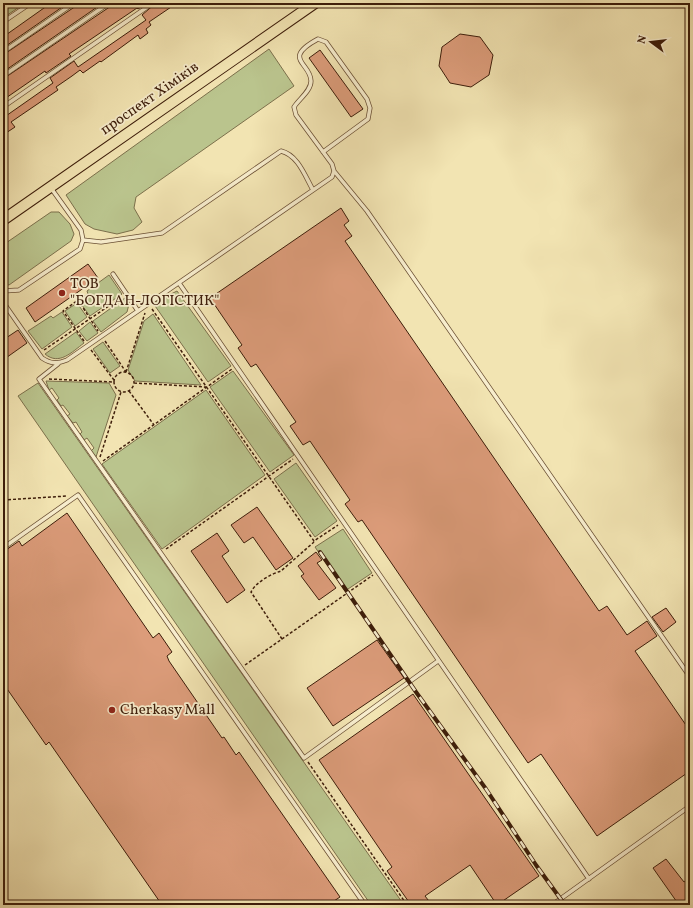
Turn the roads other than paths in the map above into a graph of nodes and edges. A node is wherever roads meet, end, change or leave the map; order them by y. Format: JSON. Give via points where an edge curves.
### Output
{"nodes":[{"id":1,"x":32,"y":3,"type":"edge"},
{"id":2,"x":74,"y":3,"type":"edge"},
{"id":3,"x":109,"y":3,"type":"edge"},
{"id":4,"x":153,"y":3,"type":"edge"},
{"id":5,"x":315,"y":3,"type":"edge"},
{"id":6,"x":3,"y":22,"type":"edge"},
{"id":7,"x":3,"y":52,"type":"edge"},
{"id":8,"x":3,"y":76,"type":"edge"},
{"id":9,"x":3,"y":107,"type":"edge"},
{"id":10,"x":323,"y":152,"type":"junction"},
{"id":11,"x":334,"y":171,"type":"junction"},
{"id":12,"x":51,"y":187,"type":"junction"},
{"id":13,"x":313,"y":190,"type":"junction"},
{"id":14,"x":3,"y":220,"type":"edge"},
{"id":15,"x":84,"y":240,"type":"junction"},
{"id":16,"x":113,"y":274,"type":"dead end"},
{"id":17,"x":178,"y":283,"type":"junction"},
{"id":18,"x":3,"y":292,"type":"edge"},
{"id":19,"x":3,"y":302,"type":"edge"},
{"id":20,"x":138,"y":311,"type":"junction"},
{"id":21,"x":58,"y":364,"type":"junction"},
{"id":22,"x":3,"y":548,"type":"edge"},
{"id":23,"x":438,"y":661,"type":"junction"},
{"id":24,"x":690,"y":677,"type":"edge"},
{"id":25,"x":690,"y":806,"type":"edge"},
{"id":26,"x":589,"y":879,"type":"junction"},
{"id":27,"x":365,"y":905,"type":"edge"},
{"id":28,"x":552,"y":905,"type":"edge"}],
"edges":[{"from":1,"to":6,"type":"lane"},
{"from":2,"to":7,"type":"lane"},
{"from":3,"to":8,"type":"lane"},
{"from":4,"to":9,"type":"lane"},
{"from":5,"to":12,"type":"main road","name":"проспект Хіміків"},
{"from":10,"to":10,"type":"lane","via":[[296,114],[294,107],[309,88],[311,80],[300,62],[300,56],[303,50],[318,39],[326,42],[367,99],[370,108],[368,119]]},
{"from":10,"to":11,"type":"lane"},
{"from":11,"to":13,"type":"lane","via":[[332,177]]},
{"from":11,"to":24,"type":"lane","via":[[368,211]]},
{"from":12,"to":14,"type":"main road","name":"проспект Хіміків"},
{"from":12,"to":15,"type":"lane","via":[[81,230]]},
{"from":13,"to":15,"type":"lane","via":[[294,158],[281,151],[162,233],[101,242]]},
{"from":13,"to":17,"type":"lane"},
{"from":15,"to":18,"type":"lane","via":[[80,249],[19,290]]},
{"from":16,"to":20,"type":"lane"},
{"from":17,"to":20,"type":"lane"},
{"from":17,"to":23,"type":"lane"},
{"from":19,"to":21,"type":"lane","via":[[39,353],[49,362]]},
{"from":20,"to":21,"type":"lane"},
{"from":21,"to":23,"type":"lane","via":[[39,379],[304,758]]},
{"from":22,"to":27,"type":"lane","via":[[78,495]]},
{"from":23,"to":26,"type":"lane"},
{"from":25,"to":26,"type":"lane"},
{"from":26,"to":28,"type":"lane"}]}
